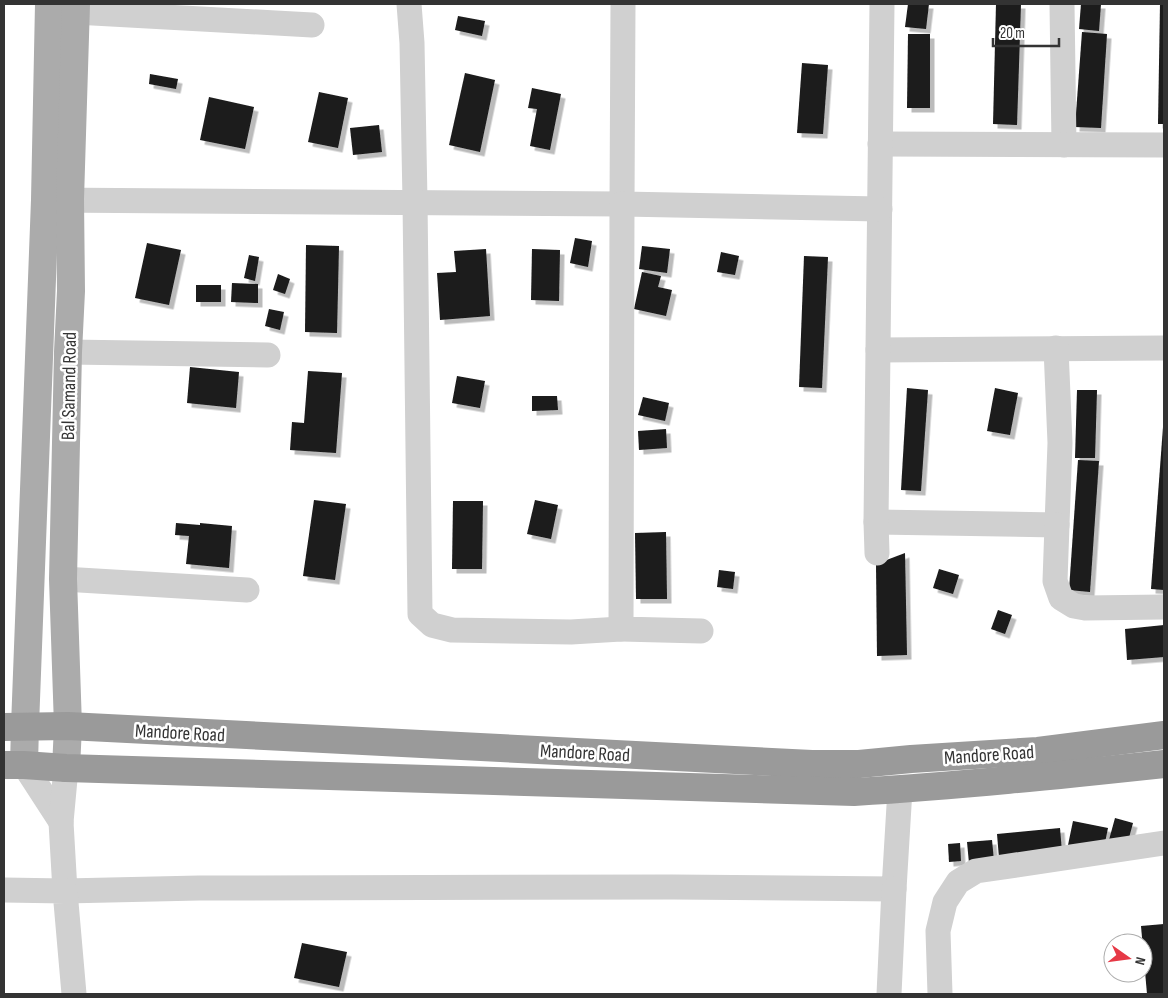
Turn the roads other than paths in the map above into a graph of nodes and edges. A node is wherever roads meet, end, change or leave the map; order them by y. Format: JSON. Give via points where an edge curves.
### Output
{"nodes":[{"id":1,"x":49,"y":4,"type":"edge"},
{"id":2,"x":409,"y":4,"type":"edge"},
{"id":3,"x":622,"y":4,"type":"edge"},
{"id":4,"x":882,"y":4,"type":"edge"},
{"id":5,"x":1062,"y":4,"type":"edge"},
{"id":6,"x":75,"y":8,"type":"edge"},
{"id":7,"x":312,"y":25,"type":"dead end"},
{"id":8,"x":880,"y":144,"type":"junction"},
{"id":9,"x":1064,"y":145,"type":"junction"},
{"id":10,"x":1164,"y":145,"type":"edge"},
{"id":11,"x":58,"y":199,"type":"junction"},
{"id":12,"x":415,"y":201,"type":"junction"},
{"id":13,"x":622,"y":204,"type":"junction"},
{"id":14,"x":880,"y":209,"type":"junction"},
{"id":15,"x":1056,"y":348,"type":"junction"},
{"id":16,"x":1164,"y":348,"type":"edge"},
{"id":17,"x":878,"y":350,"type":"junction"},
{"id":18,"x":68,"y":352,"type":"junction"},
{"id":19,"x":268,"y":355,"type":"dead end"},
{"id":20,"x":876,"y":522,"type":"junction"},
{"id":21,"x":1057,"y":525,"type":"junction"},
{"id":22,"x":877,"y":552,"type":"dead end"},
{"id":23,"x":63,"y":579,"type":"junction"},
{"id":24,"x":247,"y":590,"type":"dead end"},
{"id":25,"x":1164,"y":607,"type":"edge"},
{"id":26,"x":620,"y":629,"type":"junction"},
{"id":27,"x":701,"y":631,"type":"dead end"},
{"id":28,"x":68,"y":726,"type":"junction"},
{"id":29,"x":14,"y":727,"type":"edge"},
{"id":30,"x":1164,"y":735,"type":"edge"},
{"id":31,"x":1164,"y":764,"type":"edge"},
{"id":32,"x":14,"y":765,"type":"edge"},
{"id":33,"x":66,"y":768,"type":"junction"},
{"id":34,"x":900,"y":789,"type":"junction"},
{"id":35,"x":61,"y":822,"type":"junction"},
{"id":36,"x":1164,"y":843,"type":"edge"},
{"id":37,"x":894,"y":889,"type":"junction"},
{"id":38,"x":4,"y":890,"type":"edge"},
{"id":39,"x":65,"y":891,"type":"junction"},
{"id":40,"x":74,"y":994,"type":"edge"},
{"id":41,"x":889,"y":994,"type":"edge"},
{"id":42,"x":940,"y":994,"type":"edge"}],
"edges":[{"from":1,"to":11,"type":"main road","name":"Bal Samand Road"},
{"from":2,"to":12,"type":"street"},
{"from":3,"to":13,"type":"street"},
{"from":4,"to":8,"type":"street"},
{"from":5,"to":9,"type":"street"},
{"from":6,"to":7,"type":"street"},
{"from":6,"to":11,"type":"main road","name":"Bal Samand Road"},
{"from":8,"to":9,"type":"street"},
{"from":8,"to":14,"type":"street"},
{"from":9,"to":10,"type":"street"},
{"from":11,"to":12,"type":"street"},
{"from":11,"to":18,"type":"main road","name":"Bal Samand Road","via":[[71,292]]},
{"from":11,"to":29,"type":"main road","name":"Bal Samand Road"},
{"from":12,"to":13,"type":"street"},
{"from":12,"to":26,"type":"street","via":[[420,614],[432,624],[452,630],[571,632]]},
{"from":13,"to":14,"type":"street"},
{"from":13,"to":26,"type":"street"},
{"from":14,"to":17,"type":"street"},
{"from":15,"to":16,"type":"street"},
{"from":15,"to":17,"type":"street"},
{"from":15,"to":21,"type":"street","via":[[1060,442]]},
{"from":17,"to":20,"type":"street"},
{"from":18,"to":19,"type":"street"},
{"from":18,"to":23,"type":"main road","name":"Bal Samand Road"},
{"from":20,"to":21,"type":"street"},
{"from":20,"to":22,"type":"street"},
{"from":21,"to":25,"type":"street","via":[[1055,581],[1061,598],[1084,608]]},
{"from":23,"to":24,"type":"street"},
{"from":23,"to":28,"type":"main road","name":"Bal Samand Road"},
{"from":26,"to":27,"type":"street"},
{"from":28,"to":29,"type":"highway","name":"Mandore Road"},
{"from":28,"to":30,"type":"highway","name":"Mandore Road","via":[[812,764],[859,764],[1038,751]]},
{"from":28,"to":33,"type":"main road","name":"Bal Samand Road"},
{"from":29,"to":32,"type":"main road","name":"Bal Samand Road"},
{"from":31,"to":34,"type":"highway","name":"Mandore Road"},
{"from":32,"to":33,"type":"highway","name":"Mandore Road"},
{"from":32,"to":35,"type":"street"},
{"from":33,"to":34,"type":"highway","name":"Mandore Road","via":[[854,792]]},
{"from":33,"to":35,"type":"street"},
{"from":34,"to":37,"type":"street"},
{"from":35,"to":39,"type":"street"},
{"from":36,"to":42,"type":"street","via":[[976,872],[958,882],[945,902],[938,931]]},
{"from":37,"to":39,"type":"street","via":[[248,888]]},
{"from":37,"to":41,"type":"street"},
{"from":38,"to":39,"type":"street"},
{"from":39,"to":40,"type":"street"}]}
